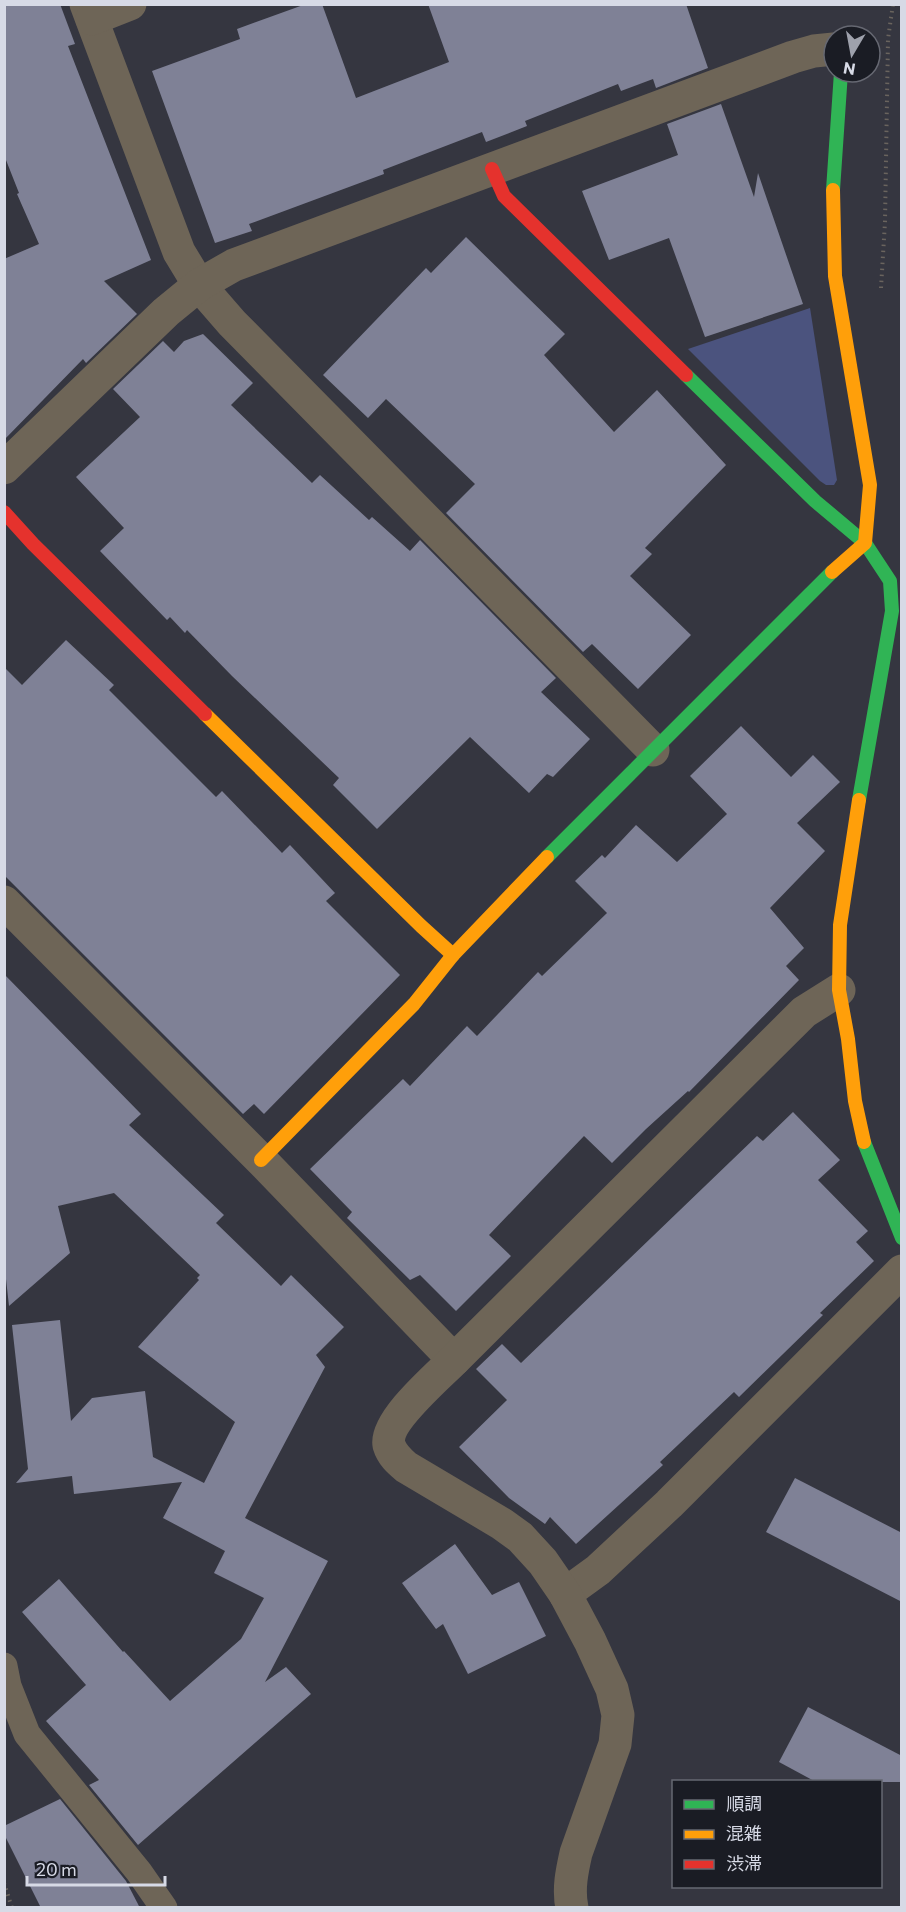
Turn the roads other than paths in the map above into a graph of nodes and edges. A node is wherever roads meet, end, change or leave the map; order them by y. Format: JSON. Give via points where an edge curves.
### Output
{"nodes":[{"id":1,"x":130,"y":4,"type":"edge"},
{"id":2,"x":89,"y":12,"type":"edge"},
{"id":3,"x":822,"y":50,"type":"edge"},
{"id":4,"x":840,"y":84,"type":"edge"},
{"id":5,"x":492,"y":169,"type":"junction"},
{"id":6,"x":199,"y":285,"type":"junction"},
{"id":7,"x":4,"y":468,"type":"edge"},
{"id":8,"x":4,"y":512,"type":"edge"},
{"id":9,"x":865,"y":543,"type":"junction"},
{"id":10,"x":653,"y":750,"type":"junction"},
{"id":11,"x":4,"y":902,"type":"edge"},
{"id":12,"x":453,"y":955,"type":"junction"},
{"id":13,"x":839,"y":990,"type":"junction"},
{"id":14,"x":261,"y":1160,"type":"junction"},
{"id":15,"x":902,"y":1238,"type":"edge"},
{"id":16,"x":902,"y":1271,"type":"edge"},
{"id":17,"x":454,"y":1360,"type":"junction"},
{"id":18,"x":565,"y":1593,"type":"junction"},
{"id":19,"x":4,"y":1666,"type":"edge"},
{"id":20,"x":16,"y":1736,"type":"edge"},
{"id":21,"x":164,"y":1908,"type":"edge"},
{"id":22,"x":572,"y":1908,"type":"edge"}],
"edges":[{"from":1,"to":2,"type":"street"},
{"from":2,"to":6,"type":"street","via":[[179,252]]},
{"from":3,"to":5,"type":"street","via":[[793,57]]},
{"from":4,"to":9,"type":"street","via":[[832,204],[835,276],[870,485]]},
{"from":5,"to":6,"type":"street","via":[[234,265]]},
{"from":5,"to":9,"type":"street","via":[[504,196],[815,501]]},
{"from":6,"to":7,"type":"street"},
{"from":6,"to":10,"type":"street"},
{"from":8,"to":12,"type":"street"},
{"from":9,"to":10,"type":"street"},
{"from":9,"to":13,"type":"street","via":[[890,581],[892,611],[840,925]]},
{"from":10,"to":12,"type":"street"},
{"from":11,"to":14,"type":"street"},
{"from":12,"to":14,"type":"street","via":[[414,1004]]},
{"from":13,"to":15,"type":"street","via":[[865,1144]]},
{"from":13,"to":17,"type":"street","via":[[804,1012]]},
{"from":14,"to":17,"type":"street"},
{"from":16,"to":18,"type":"street","via":[[669,1504],[598,1570]]},
{"from":17,"to":18,"type":"street","via":[[391,1428],[389,1443],[394,1456],[520,1537]]},
{"from":18,"to":22,"type":"street","via":[[612,1689],[618,1715],[615,1744],[576,1853]]},
{"from":19,"to":20,"type":"lane"},
{"from":20,"to":21,"type":"lane","via":[[139,1872]]}]}
